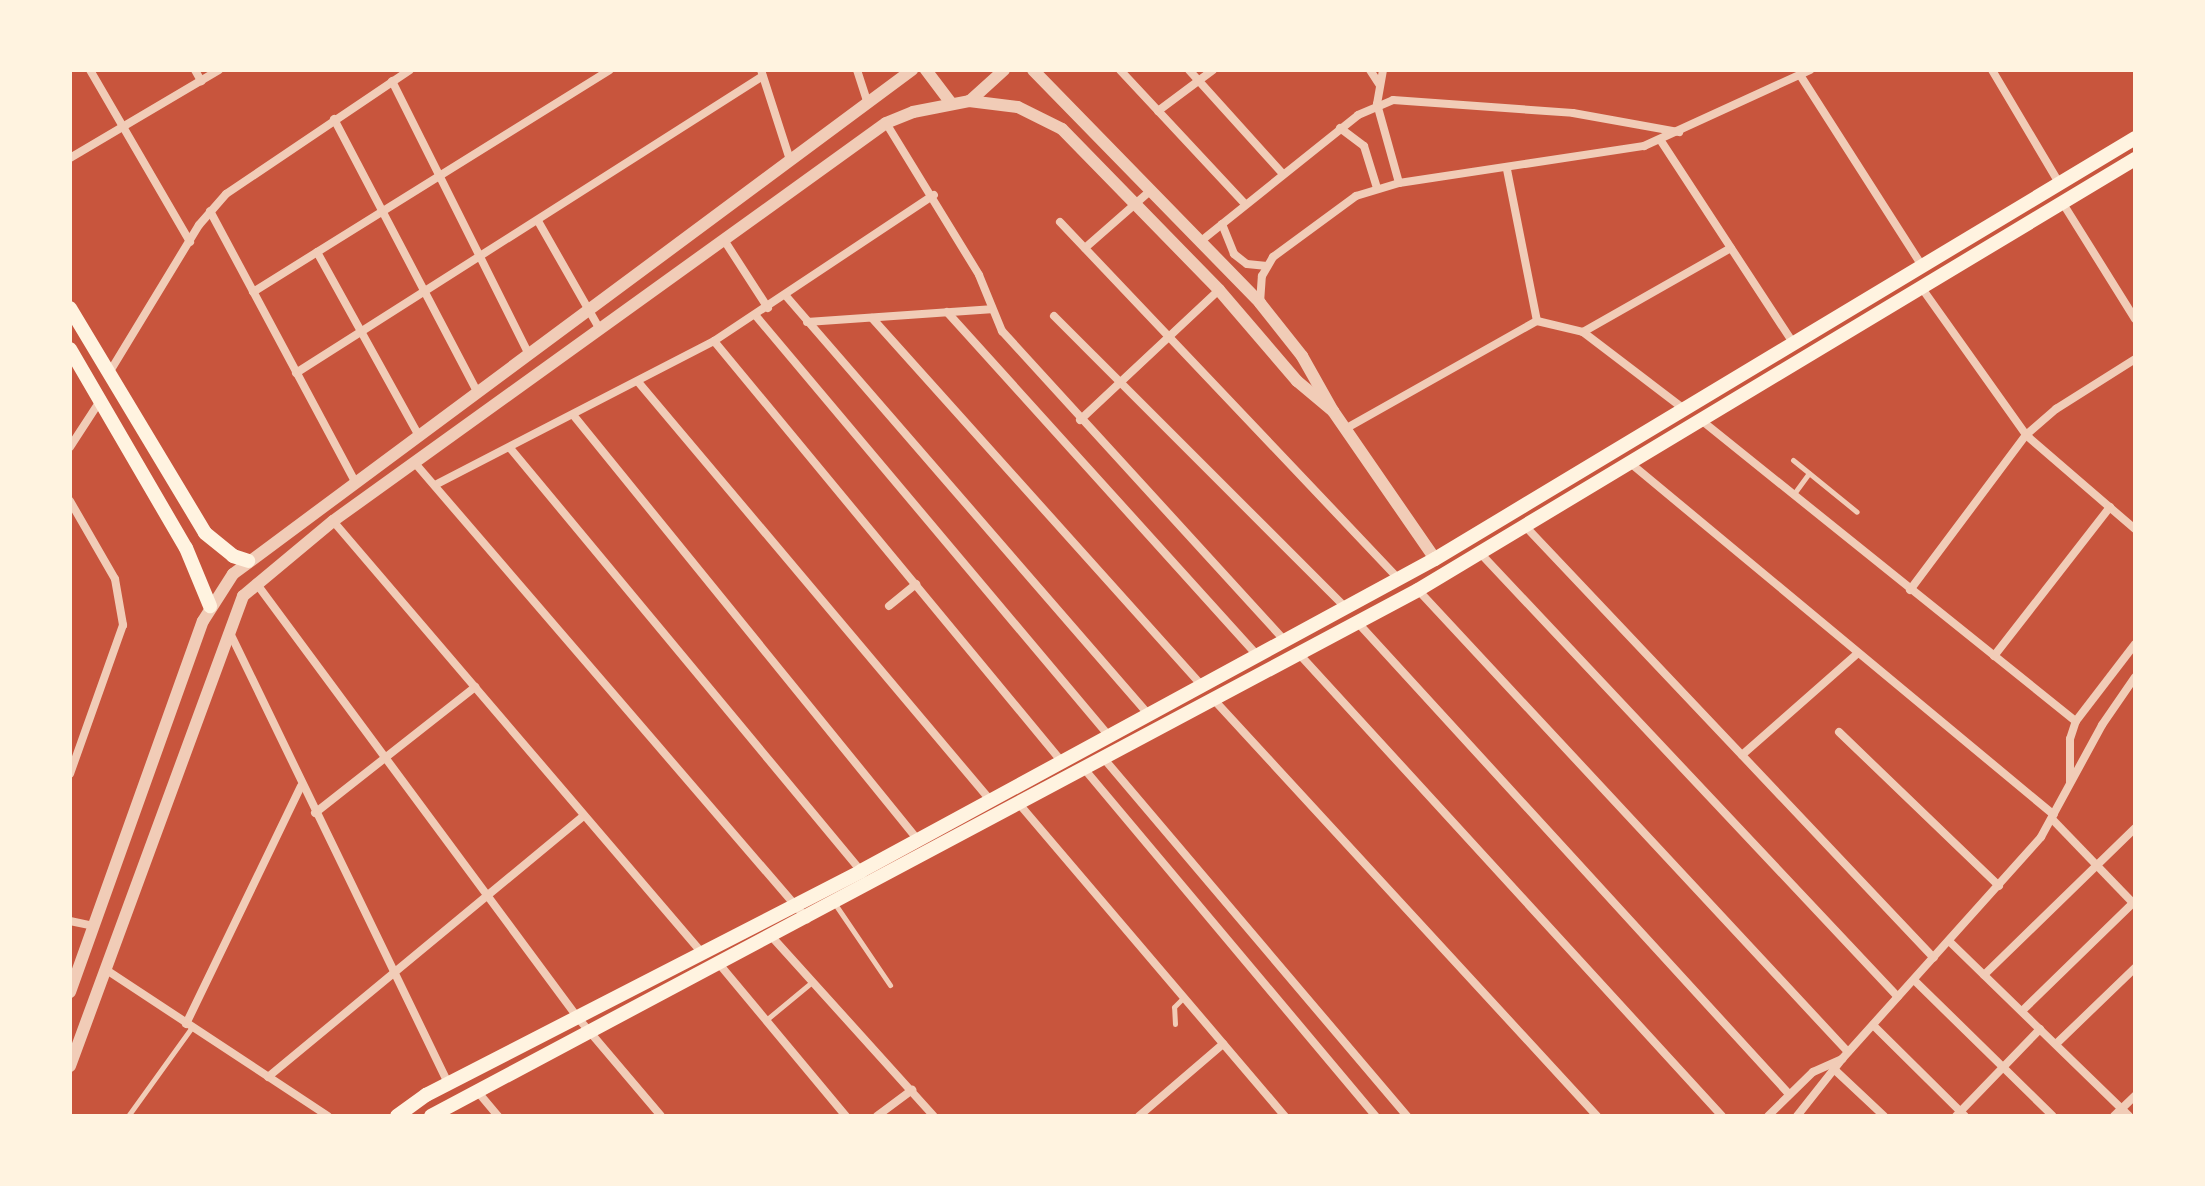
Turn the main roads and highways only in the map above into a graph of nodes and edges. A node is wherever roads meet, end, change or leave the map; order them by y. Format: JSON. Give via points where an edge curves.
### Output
{"nodes":[{"id":1,"x":2135,"y":138,"type":"edge"},
{"id":2,"x":2135,"y":159,"type":"edge"},
{"id":3,"x":70,"y":308,"type":"edge"},
{"id":4,"x":70,"y":349,"type":"edge"},
{"id":5,"x":195,"y":517,"type":"junction"},
{"id":6,"x":176,"y":530,"type":"junction"},
{"id":7,"x":248,"y":561,"type":"road end"},
{"id":8,"x":210,"y":606,"type":"road end"},
{"id":9,"x":397,"y":1116,"type":"edge"},
{"id":10,"x":431,"y":1116,"type":"edge"}],
"edges":[{"from":1,"to":9,"type":"main road","via":[[1435,559],[861,871],[448,1083]]},
{"from":2,"to":10,"type":"main road","via":[[1418,590]]},
{"from":3,"to":5,"type":"main road"},
{"from":4,"to":6,"type":"main road"},
{"from":5,"to":6,"type":"main road"},
{"from":5,"to":7,"type":"main road","via":[[218,546]]},
{"from":6,"to":8,"type":"main road"}]}
